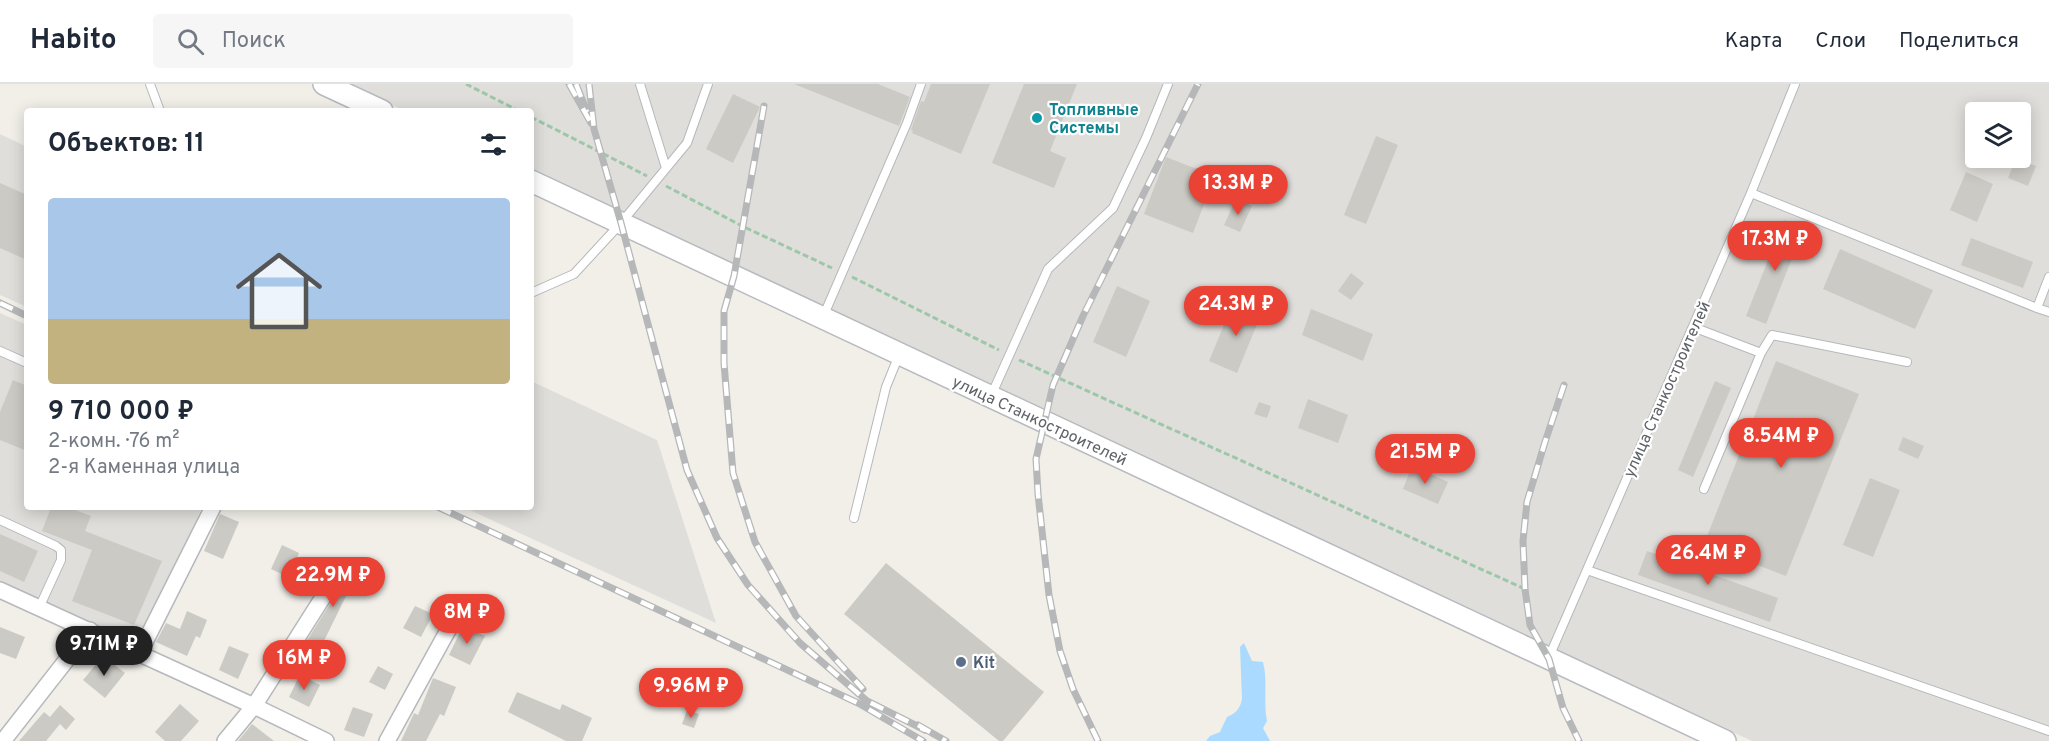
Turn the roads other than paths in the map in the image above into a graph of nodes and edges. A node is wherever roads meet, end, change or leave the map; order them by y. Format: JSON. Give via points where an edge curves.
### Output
{"nodes":[{"id":1,"x":150,"y":84,"type":"edge"},
{"id":2,"x":324,"y":84,"type":"edge"},
{"id":3,"x":640,"y":84,"type":"edge"},
{"id":4,"x":708,"y":84,"type":"edge"},
{"id":5,"x":921,"y":84,"type":"edge"},
{"id":6,"x":1168,"y":84,"type":"edge"},
{"id":7,"x":1795,"y":84,"type":"edge"},
{"id":8,"x":159,"y":108,"type":"edge"},
{"id":9,"x":376,"y":108,"type":"edge"},
{"id":10,"x":666,"y":168,"type":"junction"},
{"id":11,"x":534,"y":182,"type":"edge"},
{"id":12,"x":1751,"y":193,"type":"junction"},
{"id":13,"x":621,"y":223,"type":"junction"},
{"id":14,"x":2049,"y":277,"type":"edge"},
{"id":15,"x":534,"y":291,"type":"edge"},
{"id":16,"x":2037,"y":308,"type":"junction"},
{"id":17,"x":2049,"y":312,"type":"edge"},
{"id":18,"x":822,"y":318,"type":"junction"},
{"id":19,"x":1693,"y":327,"type":"junction"},
{"id":20,"x":0,"y":351,"type":"edge"},
{"id":21,"x":1761,"y":353,"type":"junction"},
{"id":22,"x":899,"y":354,"type":"junction"},
{"id":23,"x":24,"y":362,"type":"edge"},
{"id":24,"x":1907,"y":362,"type":"dead end"},
{"id":25,"x":991,"y":397,"type":"junction"},
{"id":26,"x":1704,"y":489,"type":"dead end"},
{"id":27,"x":211,"y":510,"type":"edge"},
{"id":28,"x":854,"y":518,"type":"dead end"},
{"id":29,"x":0,"y":520,"type":"edge"},
{"id":30,"x":1587,"y":570,"type":"junction"},
{"id":31,"x":0,"y":590,"type":"edge"},
{"id":32,"x":325,"y":594,"type":"dead end"},
{"id":33,"x":39,"y":608,"type":"junction"},
{"id":34,"x":459,"y":612,"type":"dead end"},
{"id":35,"x":90,"y":630,"type":"junction"},
{"id":36,"x":139,"y":654,"type":"junction"},
{"id":37,"x":1548,"y":659,"type":"junction"},
{"id":38,"x":254,"y":706,"type":"junction"},
{"id":39,"x":2049,"y":731,"type":"edge"},
{"id":40,"x":3,"y":741,"type":"edge"},
{"id":41,"x":225,"y":741,"type":"edge"},
{"id":42,"x":326,"y":741,"type":"edge"},
{"id":43,"x":387,"y":741,"type":"edge"},
{"id":44,"x":1725,"y":741,"type":"edge"}],
"edges":[{"from":1,"to":8,"type":"lane"},
{"from":2,"to":9,"type":"main road"},
{"from":3,"to":10,"type":"lane"},
{"from":4,"to":10,"type":"lane","via":[[687,143]]},
{"from":5,"to":18,"type":"lane"},
{"from":6,"to":25,"type":"lane","via":[[1113,208],[1048,269]]},
{"from":7,"to":12,"type":"lane","name":"улица Станкостроителей"},
{"from":10,"to":13,"type":"lane"},
{"from":11,"to":13,"type":"main road","name":"улица Станкостроителей"},
{"from":12,"to":16,"type":"lane"},
{"from":12,"to":19,"type":"lane","name":"улица Станкостроителей"},
{"from":13,"to":15,"type":"lane","via":[[574,274]]},
{"from":13,"to":18,"type":"main road","name":"улица Станкостроителей"},
{"from":14,"to":16,"type":"lane"},
{"from":16,"to":17,"type":"lane"},
{"from":18,"to":22,"type":"main road","name":"улица Станкостроителей"},
{"from":19,"to":21,"type":"lane"},
{"from":19,"to":30,"type":"lane","name":"улица Станкостроителей"},
{"from":20,"to":23,"type":"lane"},
{"from":21,"to":24,"type":"lane","via":[[1772,335]]},
{"from":21,"to":26,"type":"lane"},
{"from":22,"to":25,"type":"main road","name":"улица Станкостроителей"},
{"from":22,"to":28,"type":"lane","via":[[886,387]]},
{"from":25,"to":37,"type":"main road","name":"улица Станкостроителей"},
{"from":27,"to":36,"type":"street"},
{"from":29,"to":33,"type":"lane","via":[[62,550]]},
{"from":30,"to":37,"type":"lane","name":"улица Станкостроителей"},
{"from":30,"to":39,"type":"lane"},
{"from":31,"to":33,"type":"street"},
{"from":32,"to":38,"type":"street"},
{"from":33,"to":35,"type":"street"},
{"from":34,"to":43,"type":"street"},
{"from":35,"to":36,"type":"street"},
{"from":35,"to":40,"type":"street"},
{"from":36,"to":38,"type":"street"},
{"from":37,"to":44,"type":"main road","name":"улица Станкостроителей"},
{"from":38,"to":41,"type":"street"},
{"from":38,"to":42,"type":"street"}]}
